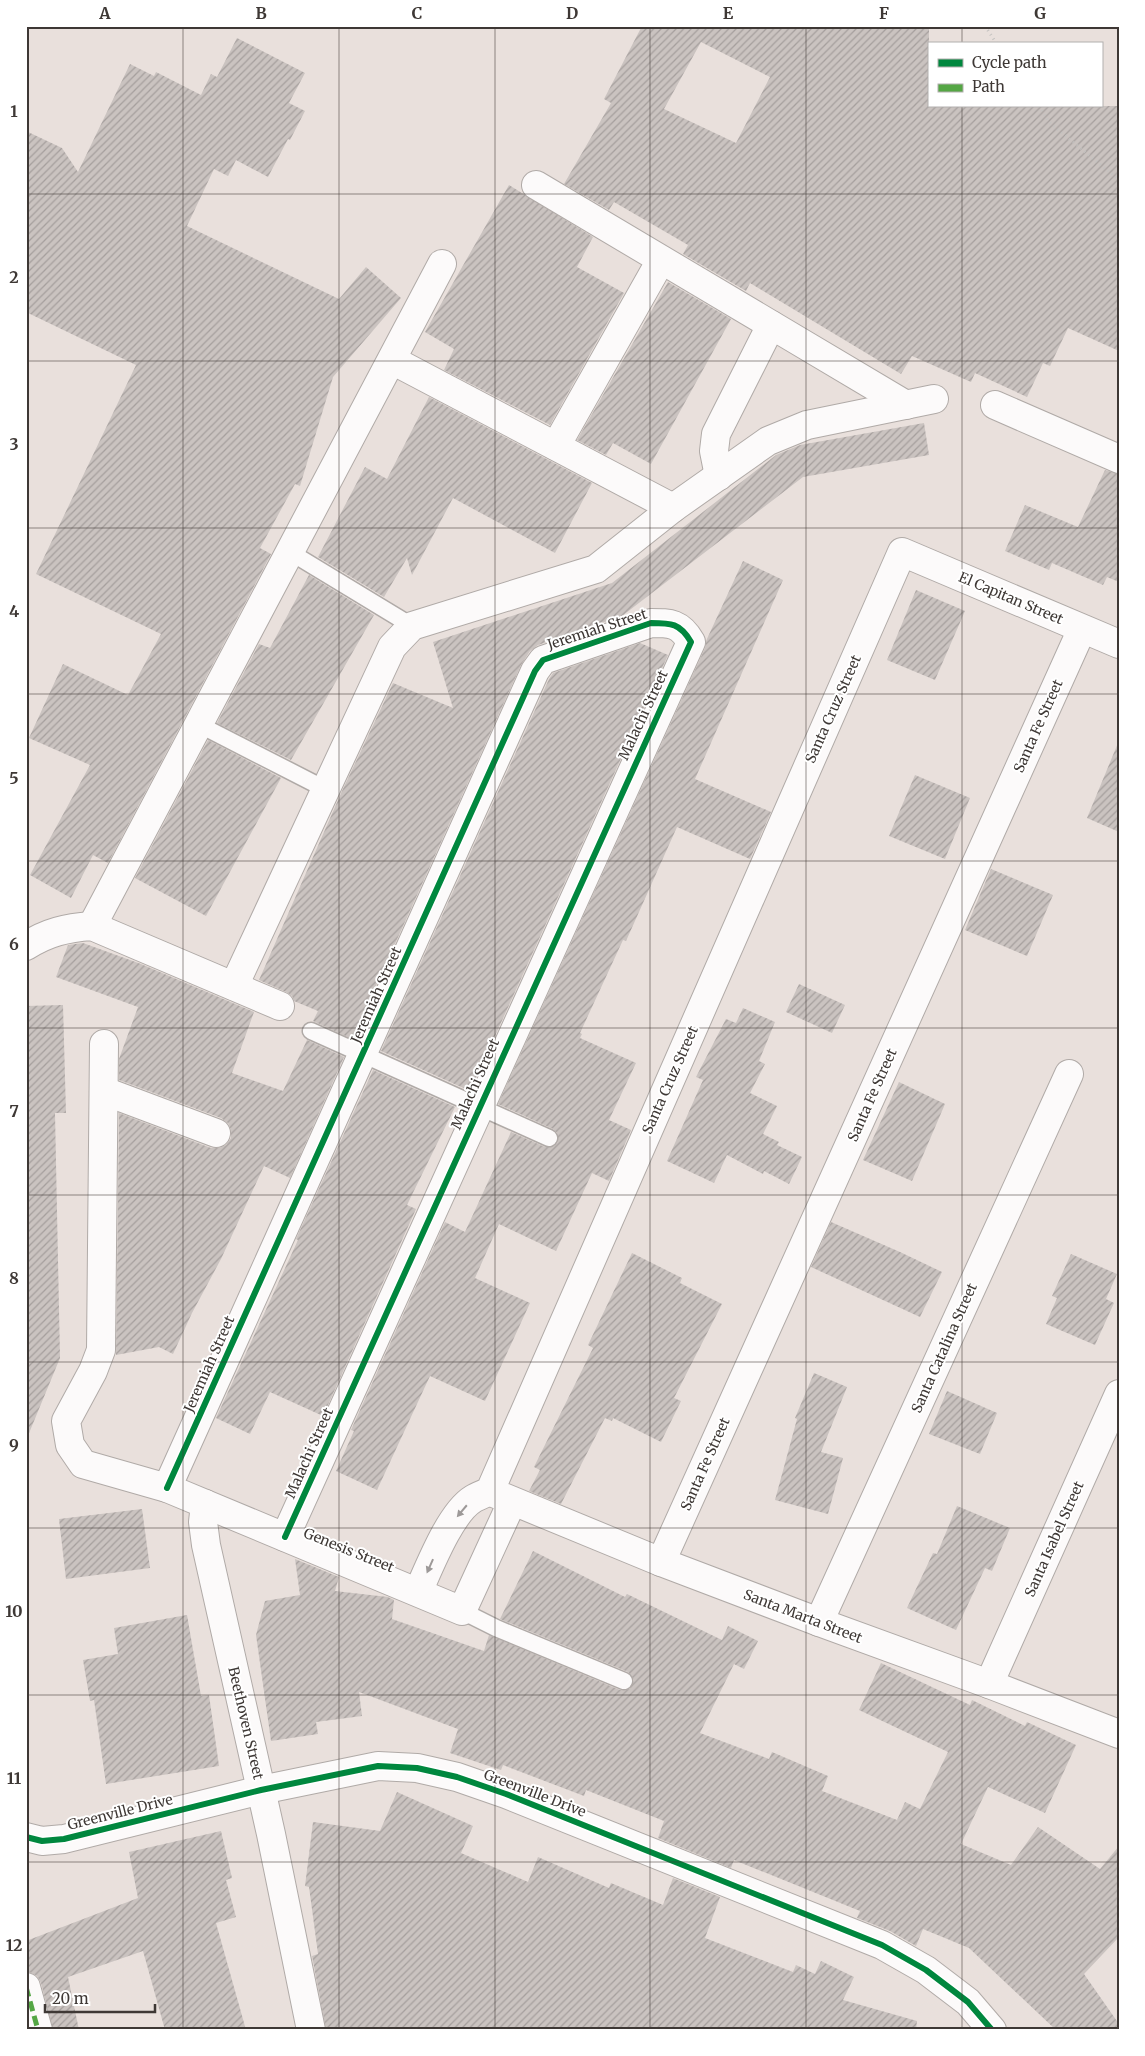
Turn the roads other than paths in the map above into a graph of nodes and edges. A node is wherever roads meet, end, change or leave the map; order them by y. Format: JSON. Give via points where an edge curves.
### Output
{"nodes":[{"id":1,"x":536,"y":185,"type":"dead end"},
{"id":2,"x":661,"y":260,"type":"junction"},
{"id":3,"x":442,"y":264,"type":"dead end"},
{"id":4,"x":771,"y":326,"type":"junction"},
{"id":5,"x":392,"y":360,"type":"junction"},
{"id":6,"x":934,"y":399,"type":"dead end"},
{"id":7,"x":906,"y":405,"type":"junction"},
{"id":8,"x":995,"y":405,"type":"dead end"},
{"id":9,"x":556,"y":446,"type":"junction"},
{"id":10,"x":1119,"y":460,"type":"edge"},
{"id":11,"x":719,"y":476,"type":"junction"},
{"id":12,"x":674,"y":508,"type":"junction"},
{"id":13,"x":290,"y":552,"type":"junction"},
{"id":14,"x":902,"y":552,"type":"joint"},
{"id":15,"x":412,"y":626,"type":"junction"},
{"id":16,"x":1082,"y":628,"type":"junction"},
{"id":17,"x":690,"y":642,"type":"joint"},
{"id":18,"x":1119,"y":644,"type":"edge"},
{"id":19,"x":198,"y":724,"type":"junction"},
{"id":20,"x":325,"y":789,"type":"junction"},
{"id":21,"x":92,"y":926,"type":"junction"},
{"id":22,"x":26,"y":946,"type":"edge"},
{"id":23,"x":234,"y":986,"type":"junction"},
{"id":24,"x":280,"y":1006,"type":"dead end"},
{"id":25,"x":311,"y":1031,"type":"dead end"},
{"id":26,"x":104,"y":1044,"type":"dead end"},
{"id":27,"x":362,"y":1054,"type":"junction"},
{"id":28,"x":1068,"y":1074,"type":"dead end"},
{"id":29,"x":104,"y":1091,"type":"junction"},
{"id":30,"x":479,"y":1106,"type":"junction"},
{"id":31,"x":216,"y":1133,"type":"dead end"},
{"id":32,"x":549,"y":1138,"type":"dead end"},
{"id":33,"x":1119,"y":1394,"type":"edge"},
{"id":34,"x":167,"y":1488,"type":"junction"},
{"id":35,"x":501,"y":1496,"type":"junction"},
{"id":36,"x":205,"y":1504,"type":"junction"},
{"id":37,"x":285,"y":1537,"type":"junction"},
{"id":38,"x":661,"y":1562,"type":"junction"},
{"id":39,"x":418,"y":1592,"type":"junction"},
{"id":40,"x":462,"y":1611,"type":"junction"},
{"id":41,"x":819,"y":1622,"type":"junction"},
{"id":42,"x":624,"y":1681,"type":"dead end"},
{"id":43,"x":989,"y":1684,"type":"junction"},
{"id":44,"x":1119,"y":1734,"type":"edge"},
{"id":45,"x":261,"y":1790,"type":"junction"},
{"id":46,"x":26,"y":1837,"type":"edge"},
{"id":47,"x":26,"y":1987,"type":"edge"},
{"id":48,"x":38,"y":2030,"type":"edge"},
{"id":49,"x":310,"y":2030,"type":"edge"},
{"id":50,"x":992,"y":2030,"type":"edge"}],
"edges":[{"from":1,"to":2,"type":"street"},
{"from":2,"to":4,"type":"street"},
{"from":2,"to":9,"type":"street"},
{"from":3,"to":5,"type":"street"},
{"from":4,"to":7,"type":"street"},
{"from":4,"to":11,"type":"street","via":[[716,434],[714,451]]},
{"from":5,"to":9,"type":"street"},
{"from":5,"to":13,"type":"street"},
{"from":6,"to":7,"type":"street"},
{"from":7,"to":11,"type":"street","via":[[807,425],[768,441]]},
{"from":8,"to":10,"type":"street"},
{"from":9,"to":12,"type":"street"},
{"from":11,"to":12,"type":"street"},
{"from":12,"to":15,"type":"street","via":[[596,569]]},
{"from":13,"to":15,"type":"lane"},
{"from":13,"to":19,"type":"street"},
{"from":14,"to":16,"type":"street","name":"El Capitan Street"},
{"from":14,"to":35,"type":"street","name":"Santa Cruz Street"},
{"from":15,"to":20,"type":"street","via":[[392,646]]},
{"from":16,"to":18,"type":"street","name":"El Capitan Street"},
{"from":16,"to":38,"type":"street","name":"Santa Fe Street"},
{"from":17,"to":27,"type":"street","name":"Jeremiah Street","via":[[684,631],[669,623],[651,623],[543,660],[535,671]]},
{"from":17,"to":30,"type":"street","name":"Malachi Street"},
{"from":19,"to":20,"type":"lane"},
{"from":19,"to":21,"type":"street"},
{"from":20,"to":23,"type":"street"},
{"from":21,"to":22,"type":"street","via":[[68,928]]},
{"from":21,"to":23,"type":"street"},
{"from":23,"to":24,"type":"street"},
{"from":25,"to":27,"type":"lane"},
{"from":26,"to":29,"type":"street","name":"Genesis Street"},
{"from":27,"to":30,"type":"lane"},
{"from":27,"to":34,"type":"street","name":"Jeremiah Street"},
{"from":28,"to":41,"type":"street","name":"Santa Catalina Street"},
{"from":29,"to":31,"type":"street"},
{"from":29,"to":34,"type":"street","name":"Genesis Street","via":[[101,1350],[66,1421],[70,1445],[83,1464]]},
{"from":30,"to":32,"type":"lane"},
{"from":30,"to":37,"type":"street","name":"Malachi Street"},
{"from":33,"to":43,"type":"street","name":"Santa Isabel Street"},
{"from":34,"to":36,"type":"street","name":"Genesis Street"},
{"from":35,"to":38,"type":"street","name":"Santa Marta Street"},
{"from":35,"to":39,"type":"street","one_way":true,"via":[[471,1500],[456,1517]]},
{"from":35,"to":40,"type":"street","name":"Santa Cruz Street"},
{"from":36,"to":37,"type":"street","name":"Genesis Street"},
{"from":36,"to":45,"type":"street","name":"Beethoven Street","via":[[206,1544]]},
{"from":37,"to":39,"type":"street","name":"Genesis Street"},
{"from":38,"to":41,"type":"street","name":"Santa Marta Street"},
{"from":39,"to":40,"type":"street","name":"Genesis Street"},
{"from":40,"to":42,"type":"lane"},
{"from":41,"to":43,"type":"street","name":"Santa Marta Street"},
{"from":43,"to":44,"type":"street","name":"Santa Marta Street"},
{"from":45,"to":46,"type":"street","name":"Greenville Drive","via":[[64,1839]]},
{"from":45,"to":49,"type":"street","name":"Beethoven Street"},
{"from":45,"to":50,"type":"street","name":"Greenville Drive","via":[[378,1766],[417,1768],[457,1777],[882,1945],[926,1970],[968,2002]]},
{"from":47,"to":48,"type":"street"}]}
